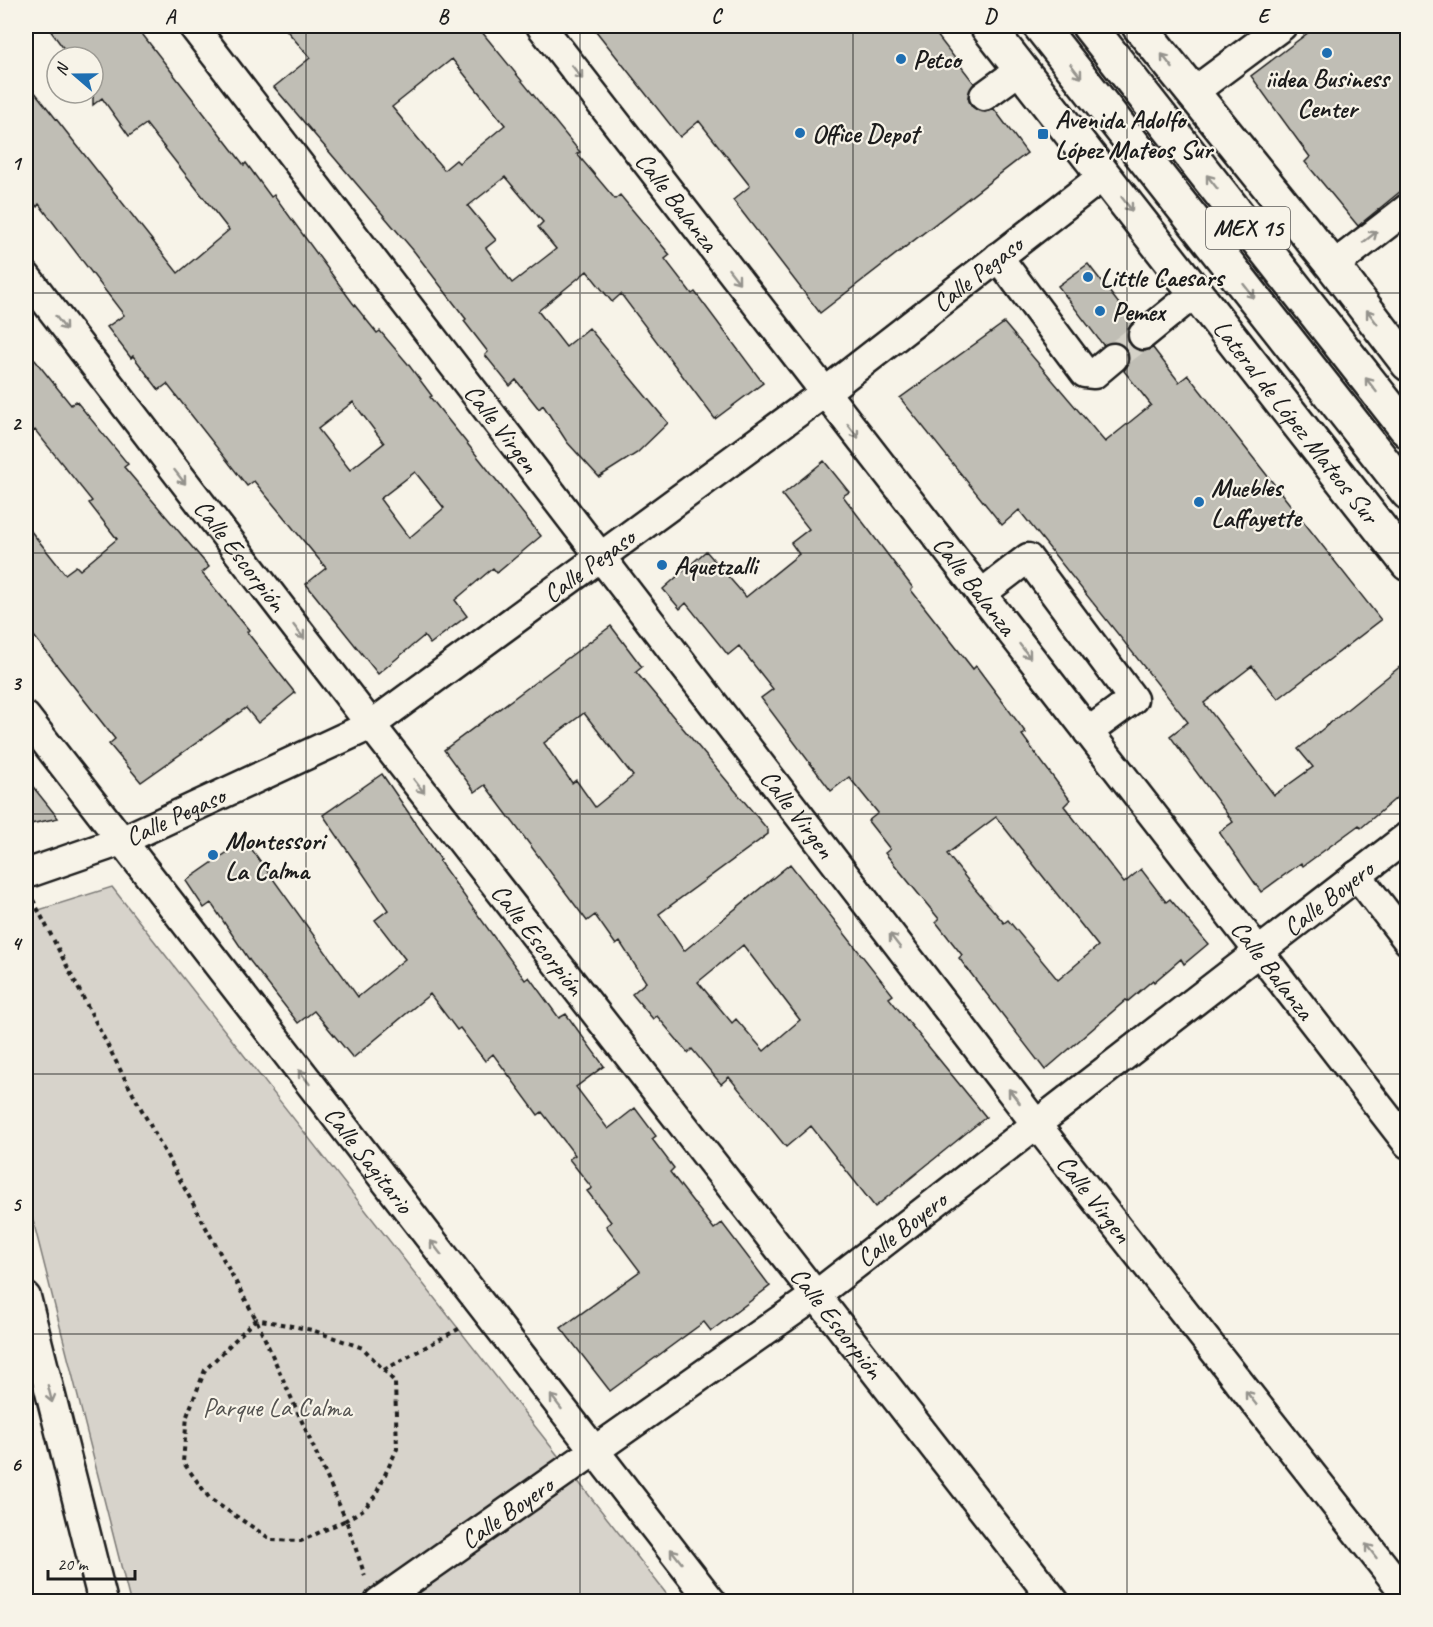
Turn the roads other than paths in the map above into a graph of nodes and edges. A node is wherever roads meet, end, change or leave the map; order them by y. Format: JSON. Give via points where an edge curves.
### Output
{"nodes":[{"id":1,"x":193,"y":26,"type":"edge"},
{"id":2,"x":542,"y":26,"type":"edge"},
{"id":3,"x":987,"y":26,"type":"edge"},
{"id":4,"x":1040,"y":26,"type":"edge"},
{"id":5,"x":1089,"y":26,"type":"edge"},
{"id":6,"x":1138,"y":26,"type":"edge"},
{"id":7,"x":1282,"y":26,"type":"edge"},
{"id":8,"x":1021,"y":69,"type":"junction"},
{"id":9,"x":1192,"y":93,"type":"junction"},
{"id":10,"x":984,"y":96,"type":"dead end"},
{"id":11,"x":1229,"y":140,"type":"junction"},
{"id":12,"x":1104,"y":175,"type":"junction"},
{"id":13,"x":1407,"y":208,"type":"edge"},
{"id":14,"x":998,"y":257,"type":"junction"},
{"id":15,"x":1333,"y":266,"type":"junction"},
{"id":16,"x":26,"y":276,"type":"edge"},
{"id":17,"x":1196,"y":292,"type":"junction"},
{"id":18,"x":1314,"y":312,"type":"junction"},
{"id":19,"x":1143,"y":334,"type":"tunnel mouth"},
{"id":20,"x":1233,"y":339,"type":"junction"},
{"id":21,"x":1113,"y":357,"type":"tunnel mouth"},
{"id":22,"x":1407,"y":364,"type":"edge"},
{"id":23,"x":824,"y":393,"type":"junction"},
{"id":24,"x":1407,"y":431,"type":"edge"},
{"id":25,"x":1404,"y":488,"type":"edge"},
{"id":26,"x":599,"y":557,"type":"junction"},
{"id":27,"x":1407,"y":564,"type":"edge"},
{"id":28,"x":981,"y":594,"type":"junction"},
{"id":29,"x":26,"y":717,"type":"edge"},
{"id":30,"x":371,"y":724,"type":"junction"},
{"id":31,"x":1088,"y":732,"type":"junction"},
{"id":32,"x":121,"y":841,"type":"junction"},
{"id":33,"x":1405,"y":843,"type":"edge"},
{"id":34,"x":1356,"y":875,"type":"junction"},
{"id":35,"x":28,"y":885,"type":"edge"},
{"id":36,"x":1407,"y":941,"type":"edge"},
{"id":37,"x":1258,"y":951,"type":"junction"},
{"id":38,"x":1036,"y":1124,"type":"junction"},
{"id":39,"x":1407,"y":1144,"type":"edge"},
{"id":40,"x":816,"y":1295,"type":"junction"},
{"id":41,"x":26,"y":1297,"type":"edge"},
{"id":42,"x":594,"y":1452,"type":"junction"},
{"id":43,"x":373,"y":1591,"type":"edge"},
{"id":44,"x":1407,"y":1597,"type":"edge"},
{"id":45,"x":103,"y":1602,"type":"edge"},
{"id":46,"x":712,"y":1602,"type":"edge"},
{"id":47,"x":1055,"y":1602,"type":"edge"}],
"edges":[{"from":1,"to":26,"type":"street","name":"Calle Virgen"},
{"from":2,"to":23,"type":"street","name":"Calle Balanza","one_way":true},
{"from":3,"to":8,"type":"main road","name":"Lateral de López Mateos Sur"},
{"from":4,"to":25,"type":"main road","number":"MEX 15","one_way":true},
{"from":18,"to":5,"type":"main road","number":"MEX 15","one_way":true},
{"from":9,"to":6,"type":"main road","one_way":true},
{"from":7,"to":9,"type":"street"},
{"from":8,"to":10,"type":"street"},
{"from":8,"to":12,"type":"main road","name":"Lateral de López Mateos Sur"},
{"from":9,"to":11,"type":"main road"},
{"from":11,"to":15,"type":"main road"},
{"from":11,"to":18,"type":"main road"},
{"from":12,"to":14,"type":"street","name":"Calle Pegaso"},
{"from":12,"to":17,"type":"main road","name":"Lateral de López Mateos Sur","one_way":true},
{"from":15,"to":13,"type":"street","one_way":true},
{"from":14,"to":21,"type":"street","via":[[1085,373],[1094,374]]},
{"from":14,"to":23,"type":"street","name":"Calle Pegaso"},
{"from":22,"to":15,"type":"main road","one_way":true},
{"from":16,"to":30,"type":"street","name":"Calle Escorpión","one_way":true},
{"from":17,"to":19,"type":"street"},
{"from":17,"to":20,"type":"main road","name":"Lateral de López Mateos Sur"},
{"from":24,"to":18,"type":"main road","number":"MEX 15","one_way":true},
{"from":20,"to":25,"type":"main road"},
{"from":20,"to":27,"type":"main road","name":"Lateral de López Mateos Sur"},
{"from":23,"to":26,"type":"street","name":"Calle Pegaso"},
{"from":23,"to":28,"type":"street","name":"Calle Balanza","one_way":true},
{"from":26,"to":30,"type":"street","name":"Calle Pegaso"},
{"from":38,"to":26,"type":"street","name":"Calle Virgen","one_way":true},
{"from":28,"to":31,"type":"street","name":"Calle Balanza","one_way":true},
{"from":28,"to":31,"type":"street","via":[[1028,558],[1133,699]]},
{"from":29,"to":32,"type":"street","name":"Calle Sagitario"},
{"from":30,"to":32,"type":"street","name":"Calle Pegaso"},
{"from":30,"to":40,"type":"street","name":"Calle Escorpión","one_way":true},
{"from":31,"to":37,"type":"street","name":"Calle Balanza"},
{"from":32,"to":35,"type":"street","name":"Calle Pegaso"},
{"from":42,"to":32,"type":"street","name":"Calle Sagitario","one_way":true},
{"from":33,"to":34,"type":"street","name":"Calle Boyero"},
{"from":34,"to":36,"type":"street"},
{"from":34,"to":37,"type":"street","name":"Calle Boyero"},
{"from":37,"to":38,"type":"street","name":"Calle Boyero"},
{"from":37,"to":39,"type":"street","name":"Calle Balanza"},
{"from":38,"to":40,"type":"street","name":"Calle Boyero"},
{"from":44,"to":38,"type":"street","name":"Calle Virgen","one_way":true},
{"from":40,"to":42,"type":"street","name":"Calle Boyero"},
{"from":40,"to":47,"type":"street","name":"Calle Escorpión"},
{"from":41,"to":45,"type":"street","one_way":true},
{"from":42,"to":43,"type":"street","name":"Calle Boyero"},
{"from":46,"to":42,"type":"street","name":"Calle Sagitario","one_way":true}]}
